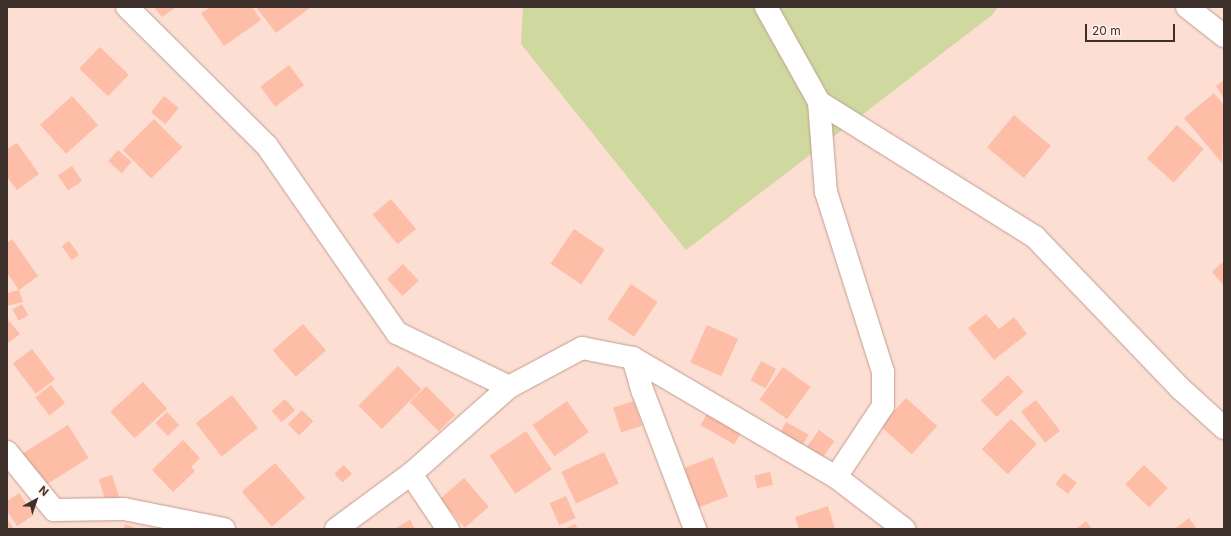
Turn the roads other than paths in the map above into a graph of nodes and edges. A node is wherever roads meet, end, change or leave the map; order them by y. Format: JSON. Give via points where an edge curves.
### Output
{"nodes":[{"id":1,"x":127,"y":7,"type":"edge"},
{"id":2,"x":766,"y":7,"type":"edge"},
{"id":3,"x":1187,"y":7,"type":"edge"},
{"id":4,"x":1224,"y":36,"type":"edge"},
{"id":5,"x":819,"y":102,"type":"junction"},
{"id":6,"x":633,"y":358,"type":"junction"},
{"id":7,"x":509,"y":387,"type":"junction"},
{"id":8,"x":1224,"y":428,"type":"edge"},
{"id":9,"x":7,"y":452,"type":"edge"},
{"id":10,"x":410,"y":474,"type":"junction"},
{"id":11,"x":836,"y":477,"type":"junction"},
{"id":12,"x":224,"y":529,"type":"edge"},
{"id":13,"x":336,"y":529,"type":"edge"},
{"id":14,"x":448,"y":529,"type":"edge"},
{"id":15,"x":695,"y":529,"type":"edge"},
{"id":16,"x":904,"y":529,"type":"edge"}],
"edges":[{"from":1,"to":7,"type":"street","via":[[266,146],[396,333]]},
{"from":2,"to":5,"type":"street"},
{"from":3,"to":4,"type":"street"},
{"from":5,"to":8,"type":"street","via":[[1035,237],[1181,389]]},
{"from":5,"to":11,"type":"street","via":[[826,192],[883,372],[883,406]]},
{"from":6,"to":7,"type":"street","via":[[582,348]]},
{"from":6,"to":11,"type":"street"},
{"from":6,"to":15,"type":"street","via":[[643,392]]},
{"from":7,"to":10,"type":"street"},
{"from":9,"to":12,"type":"street","via":[[54,510],[124,509]]},
{"from":10,"to":13,"type":"street"},
{"from":10,"to":14,"type":"street"},
{"from":11,"to":16,"type":"street"}]}
